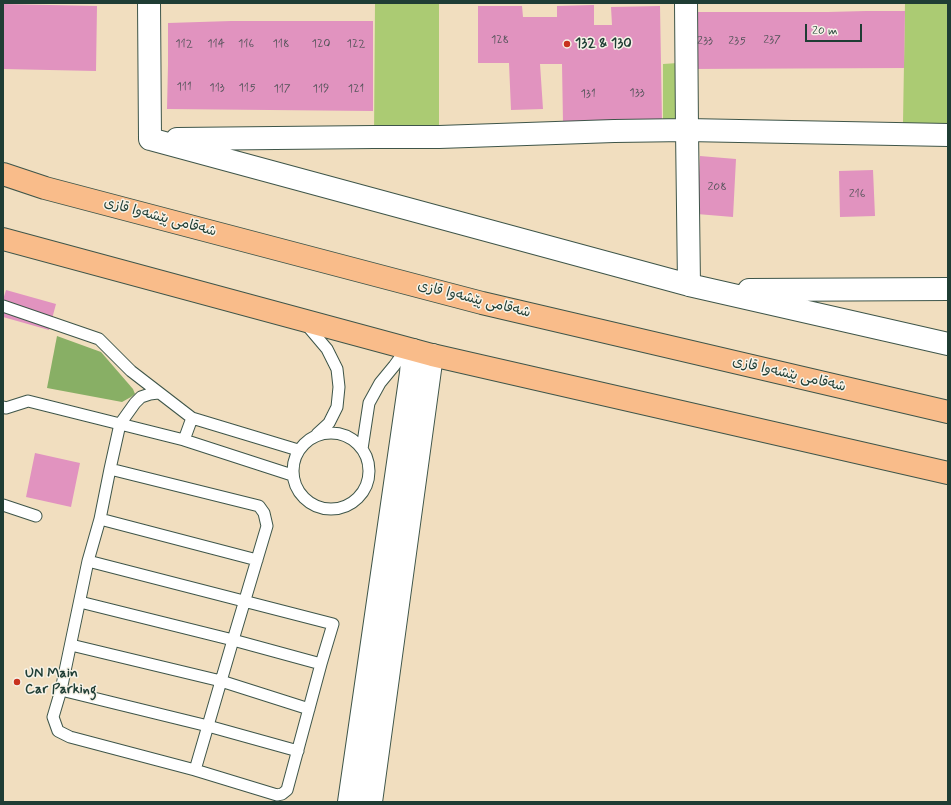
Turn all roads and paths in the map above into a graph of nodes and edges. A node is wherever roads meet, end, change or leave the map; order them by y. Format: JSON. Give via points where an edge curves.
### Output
{"nodes":[{"id":1,"x":149,"y":3,"type":"edge"},
{"id":2,"x":686,"y":3,"type":"edge"},
{"id":3,"x":687,"y":130,"type":"junction"},
{"id":4,"x":948,"y":135,"type":"edge"},
{"id":5,"x":150,"y":139,"type":"junction"},
{"id":6,"x":3,"y":174,"type":"edge"},
{"id":7,"x":3,"y":238,"type":"edge"},
{"id":8,"x":688,"y":285,"type":"junction"},
{"id":9,"x":948,"y":288,"type":"edge"},
{"id":10,"x":711,"y":290,"type":"junction"},
{"id":11,"x":3,"y":306,"type":"edge"},
{"id":12,"x":302,"y":320,"type":"junction"},
{"id":13,"x":948,"y":344,"type":"edge"},
{"id":14,"x":417,"y":351,"type":"junction"},
{"id":15,"x":158,"y":393,"type":"junction"},
{"id":16,"x":3,"y":407,"type":"edge"},
{"id":17,"x":948,"y":412,"type":"edge"},
{"id":18,"x":192,"y":418,"type":"junction"},
{"id":19,"x":120,"y":424,"type":"junction"},
{"id":20,"x":317,"y":434,"type":"junction"},
{"id":21,"x":184,"y":440,"type":"junction"},
{"id":22,"x":362,"y":449,"type":"junction"},
{"id":23,"x":298,"y":450,"type":"junction"},
{"id":24,"x":110,"y":469,"type":"junction"},
{"id":25,"x":948,"y":473,"type":"edge"},
{"id":26,"x":292,"y":475,"type":"junction"},
{"id":27,"x":3,"y":505,"type":"edge"},
{"id":28,"x":36,"y":516,"type":"dead end"},
{"id":29,"x":100,"y":519,"type":"junction"},
{"id":30,"x":257,"y":560,"type":"junction"},
{"id":31,"x":88,"y":561,"type":"junction"},
{"id":32,"x":245,"y":601,"type":"junction"},
{"id":33,"x":80,"y":602,"type":"junction"},
{"id":34,"x":232,"y":640,"type":"junction"},
{"id":35,"x":71,"y":645,"type":"junction"},
{"id":36,"x":321,"y":664,"type":"junction"},
{"id":37,"x":221,"y":681,"type":"junction"},
{"id":38,"x":60,"y":690,"type":"junction"},
{"id":39,"x":309,"y":709,"type":"junction"},
{"id":40,"x":208,"y":726,"type":"junction"},
{"id":41,"x":298,"y":751,"type":"junction"},
{"id":42,"x":195,"y":770,"type":"junction"},
{"id":43,"x":349,"y":802,"type":"edge"},
{"id":44,"x":371,"y":802,"type":"edge"}],
"edges":[{"from":1,"to":5,"type":"street"},
{"from":2,"to":3,"type":"street"},
{"from":3,"to":4,"type":"street"},
{"from":3,"to":5,"type":"street","via":[[439,137]]},
{"from":3,"to":8,"type":"street"},
{"from":5,"to":8,"type":"street"},
{"from":6,"to":17,"type":"highway","name":"شەقامی پێشەوا قازی","via":[[46,188],[482,303]]},
{"from":7,"to":12,"type":"highway"},
{"from":8,"to":10,"type":"street"},
{"from":9,"to":10,"type":"street"},
{"from":10,"to":13,"type":"street"},
{"from":11,"to":15,"type":"lane","via":[[99,339],[131,371]]},
{"from":12,"to":14,"type":"highway"},
{"from":12,"to":20,"type":"lane","via":[[327,349],[336,368],[339,387],[337,408],[329,423]]},
{"from":14,"to":22,"type":"lane","via":[[394,366],[380,382],[369,403]]},
{"from":14,"to":25,"type":"highway"},
{"from":14,"to":43,"type":"street","via":[[410,380]]},
{"from":14,"to":44,"type":"street"},
{"from":15,"to":18,"type":"lane"},
{"from":15,"to":19,"type":"lane","via":[[141,397]]},
{"from":16,"to":19,"type":"lane","via":[[28,401]]},
{"from":18,"to":21,"type":"lane"},
{"from":18,"to":23,"type":"lane"},
{"from":19,"to":21,"type":"lane"},
{"from":19,"to":24,"type":"lane"},
{"from":20,"to":22,"type":"lane","via":[[342,434],[354,440]]},
{"from":20,"to":23,"type":"lane"},
{"from":21,"to":26,"type":"lane"},
{"from":22,"to":26,"type":"lane","via":[[368,461],[369,473],[360,497],[350,505],[338,509],[313,506],[299,493]]},
{"from":23,"to":26,"type":"lane","via":[[293,462]]},
{"from":24,"to":29,"type":"lane"},
{"from":24,"to":30,"type":"lane","via":[[259,506],[264,513],[267,526]]},
{"from":27,"to":28,"type":"lane"},
{"from":29,"to":30,"type":"lane"},
{"from":29,"to":31,"type":"lane"},
{"from":30,"to":32,"type":"lane"},
{"from":31,"to":32,"type":"lane"},
{"from":31,"to":33,"type":"lane"},
{"from":32,"to":34,"type":"lane"},
{"from":32,"to":36,"type":"lane","via":[[333,624]]},
{"from":33,"to":34,"type":"lane"},
{"from":33,"to":35,"type":"lane"},
{"from":34,"to":36,"type":"lane"},
{"from":34,"to":37,"type":"lane"},
{"from":35,"to":37,"type":"lane"},
{"from":35,"to":38,"type":"lane"},
{"from":36,"to":39,"type":"lane"},
{"from":37,"to":39,"type":"lane"},
{"from":37,"to":40,"type":"lane"},
{"from":38,"to":40,"type":"lane"},
{"from":38,"to":42,"type":"lane","via":[[53,717],[58,731],[70,738]]},
{"from":39,"to":41,"type":"lane"},
{"from":40,"to":41,"type":"lane"},
{"from":40,"to":42,"type":"lane"},
{"from":41,"to":42,"type":"lane","via":[[287,790],[277,795]]}]}
